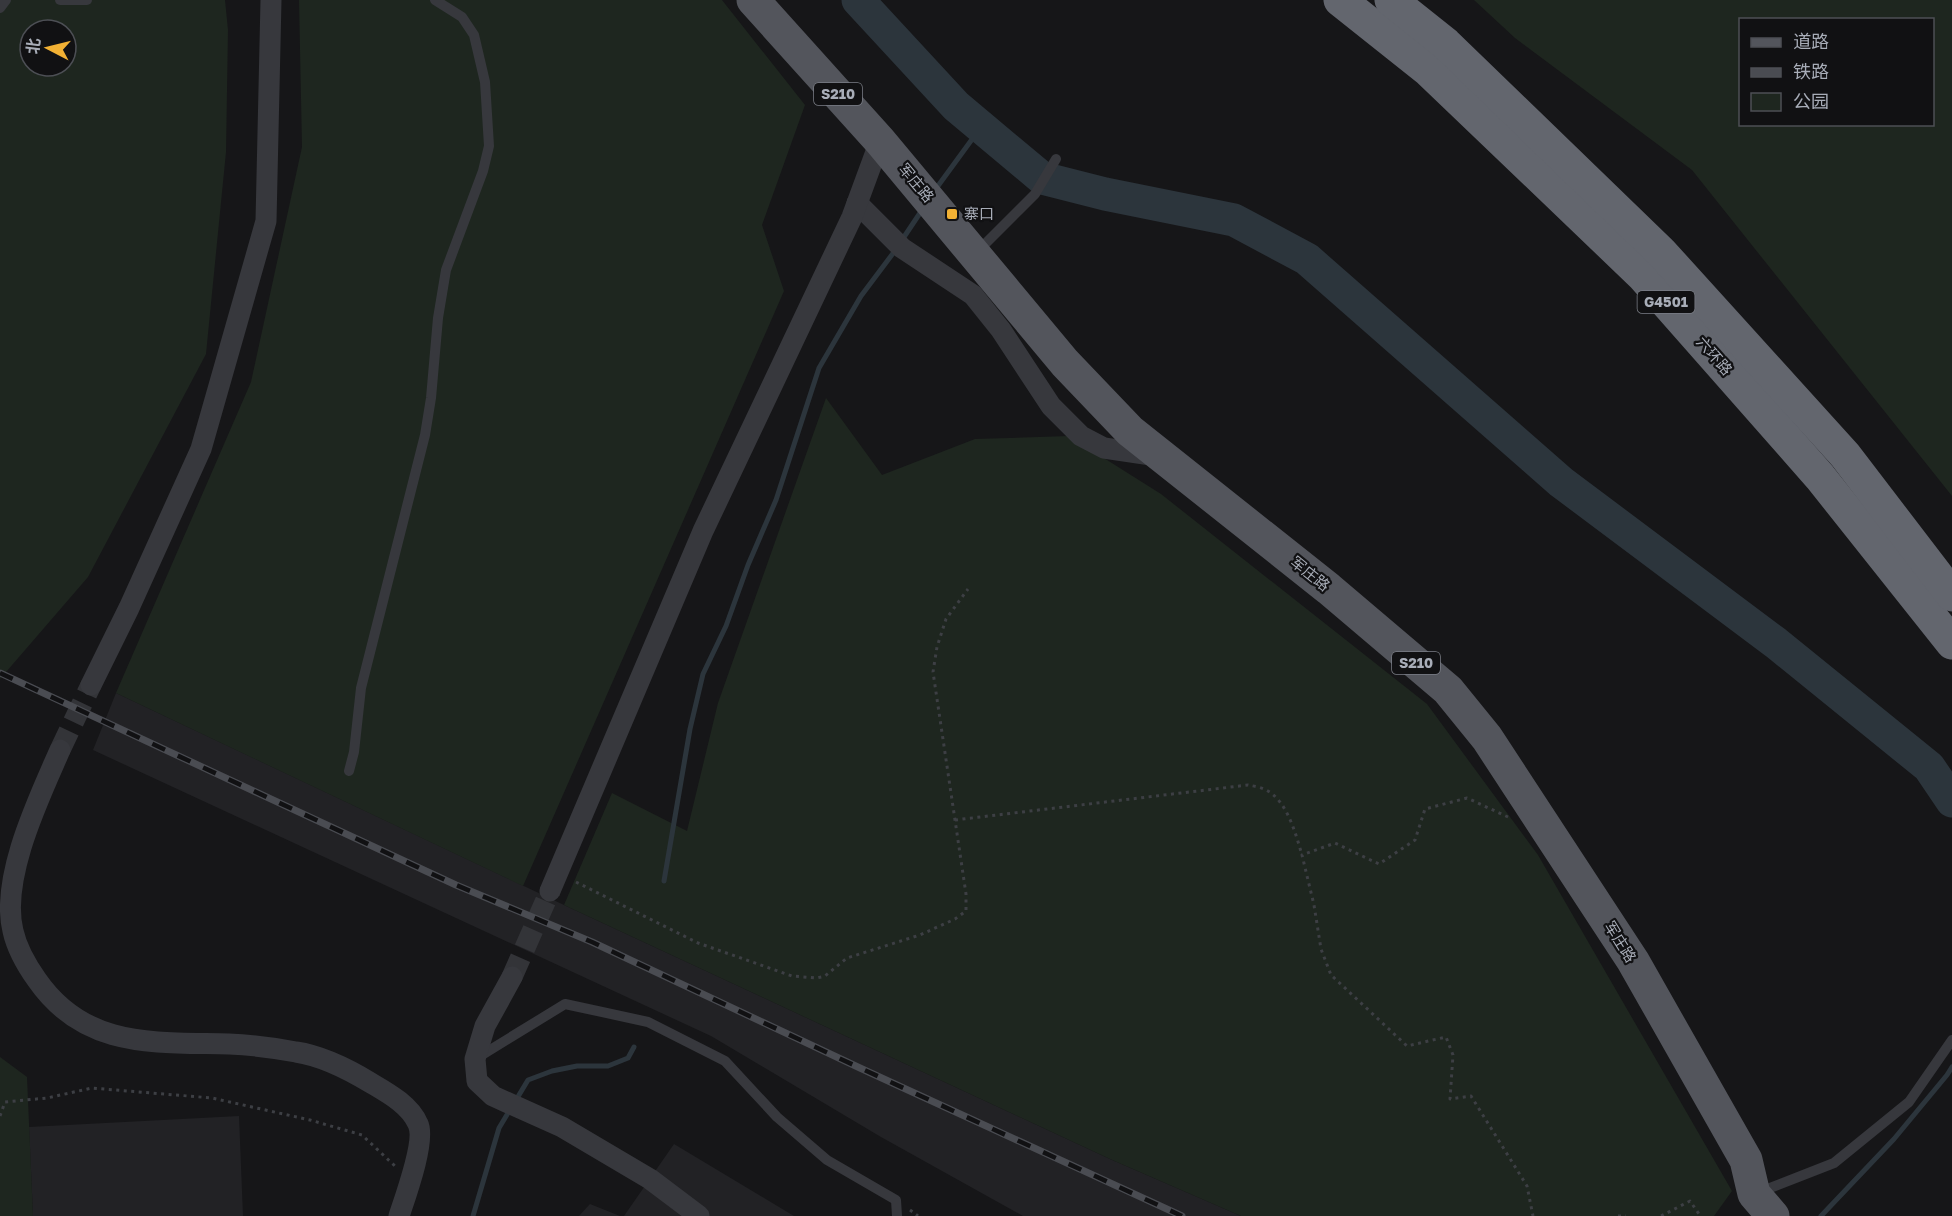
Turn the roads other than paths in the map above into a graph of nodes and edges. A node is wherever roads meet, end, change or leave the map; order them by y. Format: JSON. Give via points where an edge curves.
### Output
{"nodes":[{"id":1,"x":6,"y":0,"type":"edge"},
{"id":2,"x":60,"y":0,"type":"edge"},
{"id":3,"x":87,"y":0,"type":"edge"},
{"id":4,"x":271,"y":0,"type":"edge"},
{"id":5,"x":435,"y":0,"type":"edge"},
{"id":6,"x":753,"y":0,"type":"edge"},
{"id":7,"x":1341,"y":0,"type":"edge"},
{"id":8,"x":1392,"y":0,"type":"edge"},
{"id":9,"x":0,"y":8,"type":"edge"},
{"id":10,"x":880,"y":141,"type":"junction"},
{"id":11,"x":1056,"y":159,"type":"dead end"},
{"id":12,"x":857,"y":203,"type":"junction"},
{"id":13,"x":974,"y":255,"type":"junction"},
{"id":14,"x":1161,"y":456,"type":"junction"},
{"id":15,"x":1952,"y":595,"type":"edge"},
{"id":16,"x":1952,"y":644,"type":"edge"},
{"id":17,"x":91,"y":686,"type":"tunnel mouth"},
{"id":18,"x":60,"y":750,"type":"tunnel mouth"},
{"id":19,"x":349,"y":771,"type":"dead end"},
{"id":20,"x":554,"y":882,"type":"tunnel mouth"},
{"id":21,"x":512,"y":977,"type":"tunnel mouth"},
{"id":22,"x":1952,"y":1040,"type":"edge"},
{"id":23,"x":475,"y":1059,"type":"junction"},
{"id":24,"x":1764,"y":1205,"type":"edge"},
{"id":25,"x":399,"y":1216,"type":"edge"},
{"id":26,"x":699,"y":1216,"type":"edge"},
{"id":27,"x":897,"y":1216,"type":"edge"}],
"edges":[{"from":1,"to":9,"type":"lane"},
{"from":2,"to":3,"type":"lane"},
{"from":4,"to":17,"type":"street","via":[[266,221],[201,449]]},
{"from":5,"to":19,"type":"lane","via":[[462,17],[474,36],[485,82],[489,146],[444,282],[425,435],[361,688]]},
{"from":6,"to":10,"type":"main road","name":"军庄路","number":"S210"},
{"from":7,"to":16,"type":"highway","name":"六环路","number":"G4501","via":[[1428,70],[1643,276],[1820,477]]},
{"from":8,"to":15,"type":"highway","name":"六环路","number":"G4501","via":[[1446,44],[1661,252],[1845,455]]},
{"from":10,"to":12,"type":"street"},
{"from":10,"to":13,"type":"main road","name":"军庄路","number":"S210"},
{"from":11,"to":13,"type":"lane","via":[[1035,194]]},
{"from":12,"to":14,"type":"street","via":[[902,248],[973,295],[1007,338],[1051,406],[1081,436],[1104,448]]},
{"from":12,"to":20,"type":"street","via":[[703,531]]},
{"from":13,"to":14,"type":"main road","name":"军庄路","number":"S210","via":[[1065,363],[1130,431]]},
{"from":14,"to":24,"type":"main road","name":"军庄路","number":"S210","via":[[1329,589],[1448,690],[1487,738],[1633,961],[1746,1160]]},
{"from":18,"to":25,"type":"street","via":[[25,836],[12,885],[13,930],[28,968],[54,1002],[89,1026],[107,1033],[160,1043],[232,1044],[298,1052],[357,1074],[405,1106],[420,1125],[418,1153]]},
{"from":21,"to":23,"type":"street","via":[[485,1026]]},
{"from":22,"to":24,"type":"lane","via":[[1910,1102],[1834,1163]]},
{"from":23,"to":26,"type":"street","via":[[477,1081],[493,1096],[562,1127],[650,1179]]},
{"from":23,"to":27,"type":"lane","via":[[565,1004],[648,1022],[725,1061],[777,1117],[827,1160],[896,1200]]}]}
